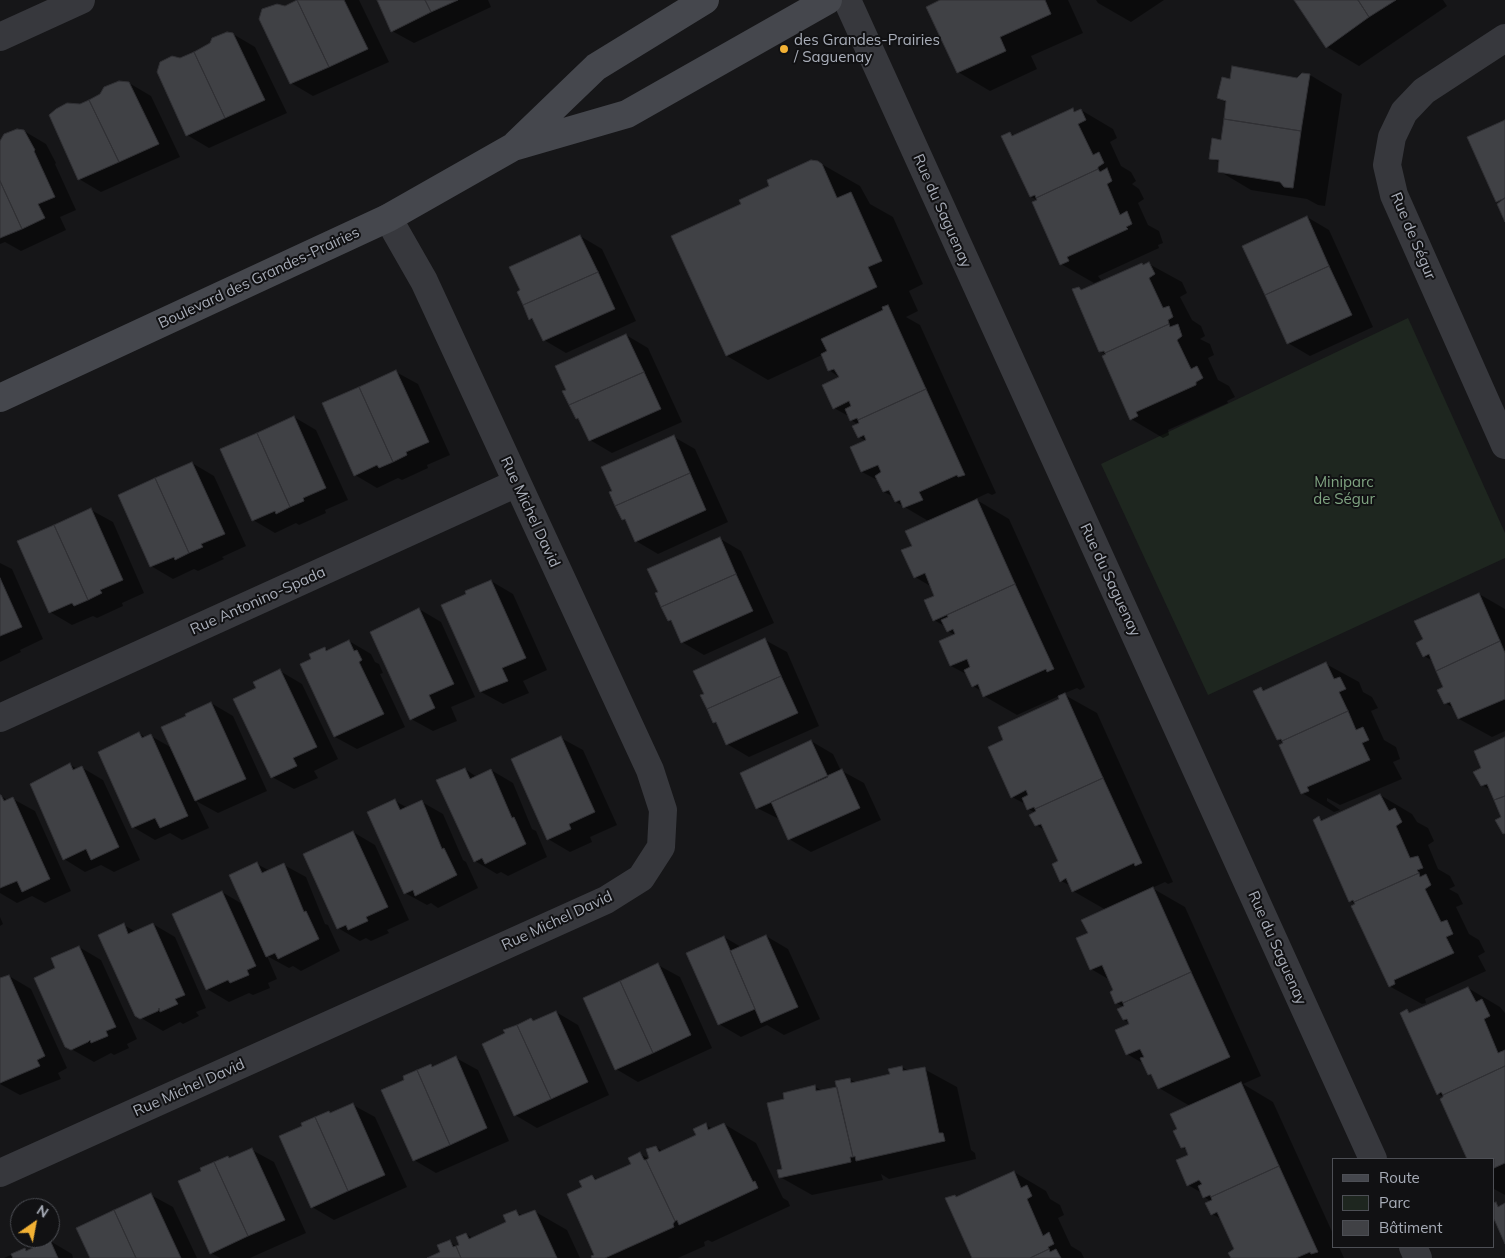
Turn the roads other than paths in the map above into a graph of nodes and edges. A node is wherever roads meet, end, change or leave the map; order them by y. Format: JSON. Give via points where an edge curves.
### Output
{"nodes":[{"id":1,"x":81,"y":0,"type":"edge"},
{"id":2,"x":705,"y":0,"type":"edge"},
{"id":3,"x":828,"y":0,"type":"edge"},
{"id":4,"x":847,"y":0,"type":"edge"},
{"id":5,"x":0,"y":37,"type":"edge"},
{"id":6,"x":1505,"y":38,"type":"edge"},
{"id":7,"x":513,"y":147,"type":"junction"},
{"id":8,"x":388,"y":218,"type":"junction"},
{"id":9,"x":0,"y":398,"type":"edge"},
{"id":10,"x":1505,"y":445,"type":"edge"},
{"id":11,"x":517,"y":483,"type":"junction"},
{"id":12,"x":0,"y":718,"type":"edge"},
{"id":13,"x":1373,"y":1158,"type":"edge"},
{"id":14,"x":0,"y":1173,"type":"edge"}],
"edges":[{"from":1,"to":5,"type":"street"},
{"from":2,"to":7,"type":"main road","name":"Boulevard des Grandes-Prairies","via":[[596,67]]},
{"from":3,"to":7,"type":"main road","name":"Boulevard des Grandes-Prairies","via":[[628,114]]},
{"from":4,"to":13,"type":"street","name":"Rue du Saguenay"},
{"from":6,"to":10,"type":"street","name":"Rue de Ségur","via":[[1424,91],[1404,112],[1392,137],[1387,164],[1394,196]]},
{"from":7,"to":8,"type":"main road","name":"Boulevard des Grandes-Prairies"},
{"from":8,"to":9,"type":"main road","name":"Boulevard des Grandes-Prairies"},
{"from":8,"to":11,"type":"street","name":"Rue Michel David","via":[[424,281]]},
{"from":11,"to":12,"type":"street","name":"Rue Antonino-Spada"},
{"from":11,"to":14,"type":"street","name":"Rue Michel David","via":[[650,770],[663,810],[662,847],[641,878],[606,900]]}]}
